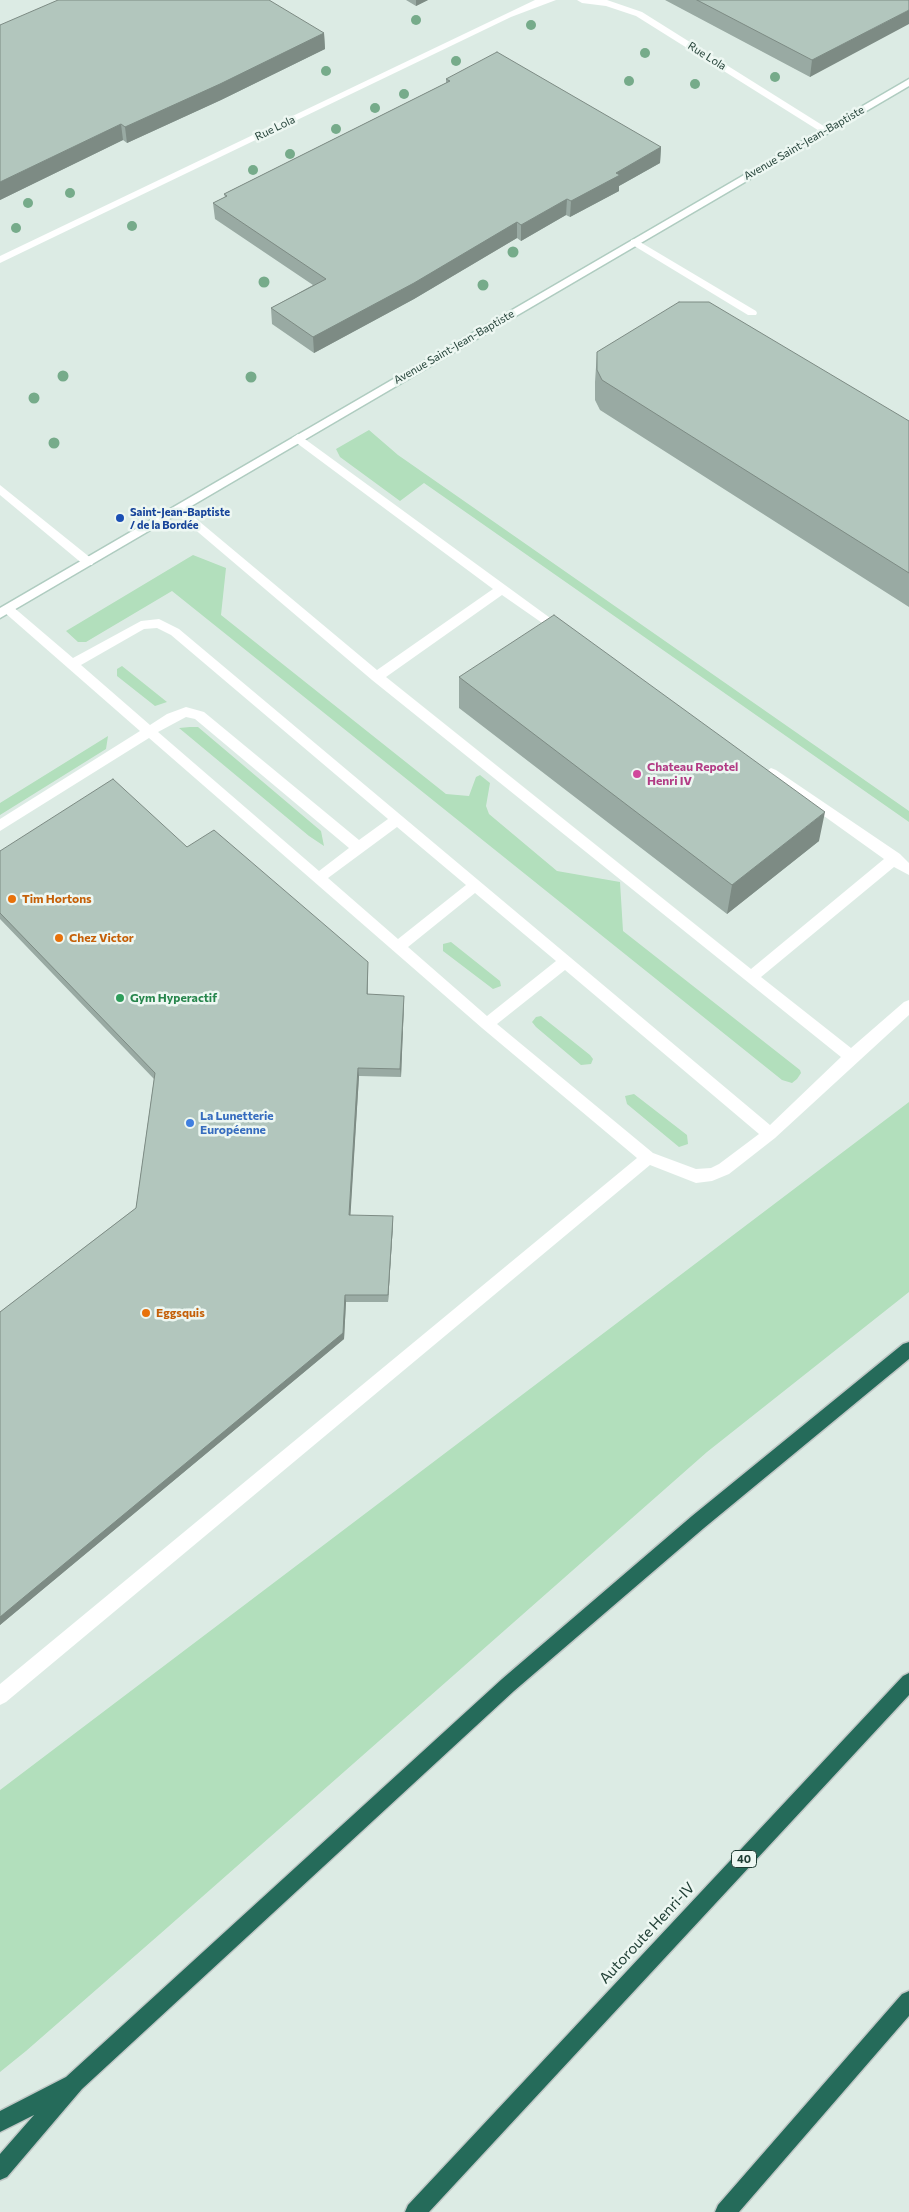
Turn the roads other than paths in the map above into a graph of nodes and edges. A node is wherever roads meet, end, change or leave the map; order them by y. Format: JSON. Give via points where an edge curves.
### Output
{"nodes":[{"id":1,"x":551,"y":0,"type":"edge"},
{"id":2,"x":582,"y":0,"type":"edge"},
{"id":3,"x":909,"y":82,"type":"edge"},
{"id":4,"x":825,"y":130,"type":"junction"},
{"id":5,"x":635,"y":242,"type":"junction"},
{"id":6,"x":0,"y":260,"type":"edge"},
{"id":7,"x":752,"y":313,"type":"dead end"},
{"id":8,"x":298,"y":438,"type":"junction"},
{"id":9,"x":0,"y":489,"type":"edge"},
{"id":10,"x":178,"y":510,"type":"junction"},
{"id":11,"x":88,"y":562,"type":"junction"},
{"id":12,"x":502,"y":590,"type":"junction"},
{"id":13,"x":4,"y":611,"type":"edge"},
{"id":14,"x":576,"y":640,"type":"edge"},
{"id":15,"x":72,"y":664,"type":"junction"},
{"id":16,"x":377,"y":677,"type":"junction"},
{"id":17,"x":150,"y":732,"type":"junction"},
{"id":18,"x":756,"y":763,"type":"edge"},
{"id":19,"x":397,"y":819,"type":"junction"},
{"id":20,"x":0,"y":826,"type":"edge"},
{"id":21,"x":358,"y":848,"type":"junction"},
{"id":22,"x":895,"y":858,"type":"junction"},
{"id":23,"x":909,"y":870,"type":"edge"},
{"id":24,"x":319,"y":878,"type":"junction"},
{"id":25,"x":476,"y":885,"type":"junction"},
{"id":26,"x":398,"y":947,"type":"junction"},
{"id":27,"x":566,"y":961,"type":"junction"},
{"id":28,"x":752,"y":976,"type":"junction"},
{"id":29,"x":909,"y":1006,"type":"edge"},
{"id":30,"x":487,"y":1024,"type":"junction"},
{"id":31,"x":851,"y":1057,"type":"junction"},
{"id":32,"x":770,"y":1134,"type":"junction"},
{"id":33,"x":648,"y":1158,"type":"junction"},
{"id":34,"x":909,"y":1349,"type":"edge"},
{"id":35,"x":909,"y":1682,"type":"edge"},
{"id":36,"x":0,"y":1696,"type":"edge"},
{"id":37,"x":909,"y":2001,"type":"edge"},
{"id":38,"x":76,"y":2082,"type":"junction"},
{"id":39,"x":0,"y":2122,"type":"edge"},
{"id":40,"x":0,"y":2170,"type":"edge"},
{"id":41,"x":415,"y":2212,"type":"edge"},
{"id":42,"x":725,"y":2212,"type":"edge"}],
"edges":[{"from":1,"to":6,"type":"street","name":"Rue Lola","via":[[499,19]]},
{"from":2,"to":4,"type":"street","name":"Rue Lola","via":[[607,3],[639,14]]},
{"from":3,"to":4,"type":"street","name":"Avenue Saint-Jean-Baptiste"},
{"from":4,"to":5,"type":"street","name":"Avenue Saint-Jean-Baptiste"},
{"from":5,"to":7,"type":"street"},
{"from":5,"to":8,"type":"street","name":"Avenue Saint-Jean-Baptiste"},
{"from":8,"to":10,"type":"street","name":"Avenue Saint-Jean-Baptiste"},
{"from":8,"to":12,"type":"street"},
{"from":9,"to":11,"type":"street"},
{"from":10,"to":11,"type":"street","name":"Avenue Saint-Jean-Baptiste"},
{"from":10,"to":16,"type":"street"},
{"from":11,"to":13,"type":"street","name":"Avenue Saint-Jean-Baptiste"},
{"from":12,"to":14,"type":"street"},
{"from":12,"to":16,"type":"street"},
{"from":13,"to":15,"type":"street"},
{"from":15,"to":17,"type":"street"},
{"from":15,"to":19,"type":"street","via":[[141,625],[159,623],[175,632]]},
{"from":16,"to":28,"type":"street"},
{"from":17,"to":20,"type":"street"},
{"from":17,"to":21,"type":"street","via":[[186,712],[199,715]]},
{"from":17,"to":24,"type":"street"},
{"from":18,"to":22,"type":"street"},
{"from":19,"to":21,"type":"street"},
{"from":19,"to":25,"type":"street"},
{"from":21,"to":24,"type":"street"},
{"from":22,"to":23,"type":"street"},
{"from":22,"to":28,"type":"street"},
{"from":24,"to":26,"type":"street"},
{"from":25,"to":26,"type":"street"},
{"from":25,"to":27,"type":"street"},
{"from":26,"to":30,"type":"street"},
{"from":27,"to":30,"type":"street"},
{"from":27,"to":32,"type":"street"},
{"from":28,"to":31,"type":"street"},
{"from":29,"to":31,"type":"street"},
{"from":30,"to":33,"type":"street"},
{"from":31,"to":32,"type":"street"},
{"from":32,"to":33,"type":"street","via":[[724,1169],[712,1174],[696,1176]]},
{"from":33,"to":36,"type":"street"},
{"from":34,"to":38,"type":"highway","via":[[698,1522],[508,1685]]},
{"from":35,"to":41,"type":"highway","name":"Autoroute Henri-IV","number":"40"},
{"from":37,"to":42,"type":"highway"},
{"from":38,"to":39,"type":"highway"},
{"from":38,"to":40,"type":"highway"}]}
